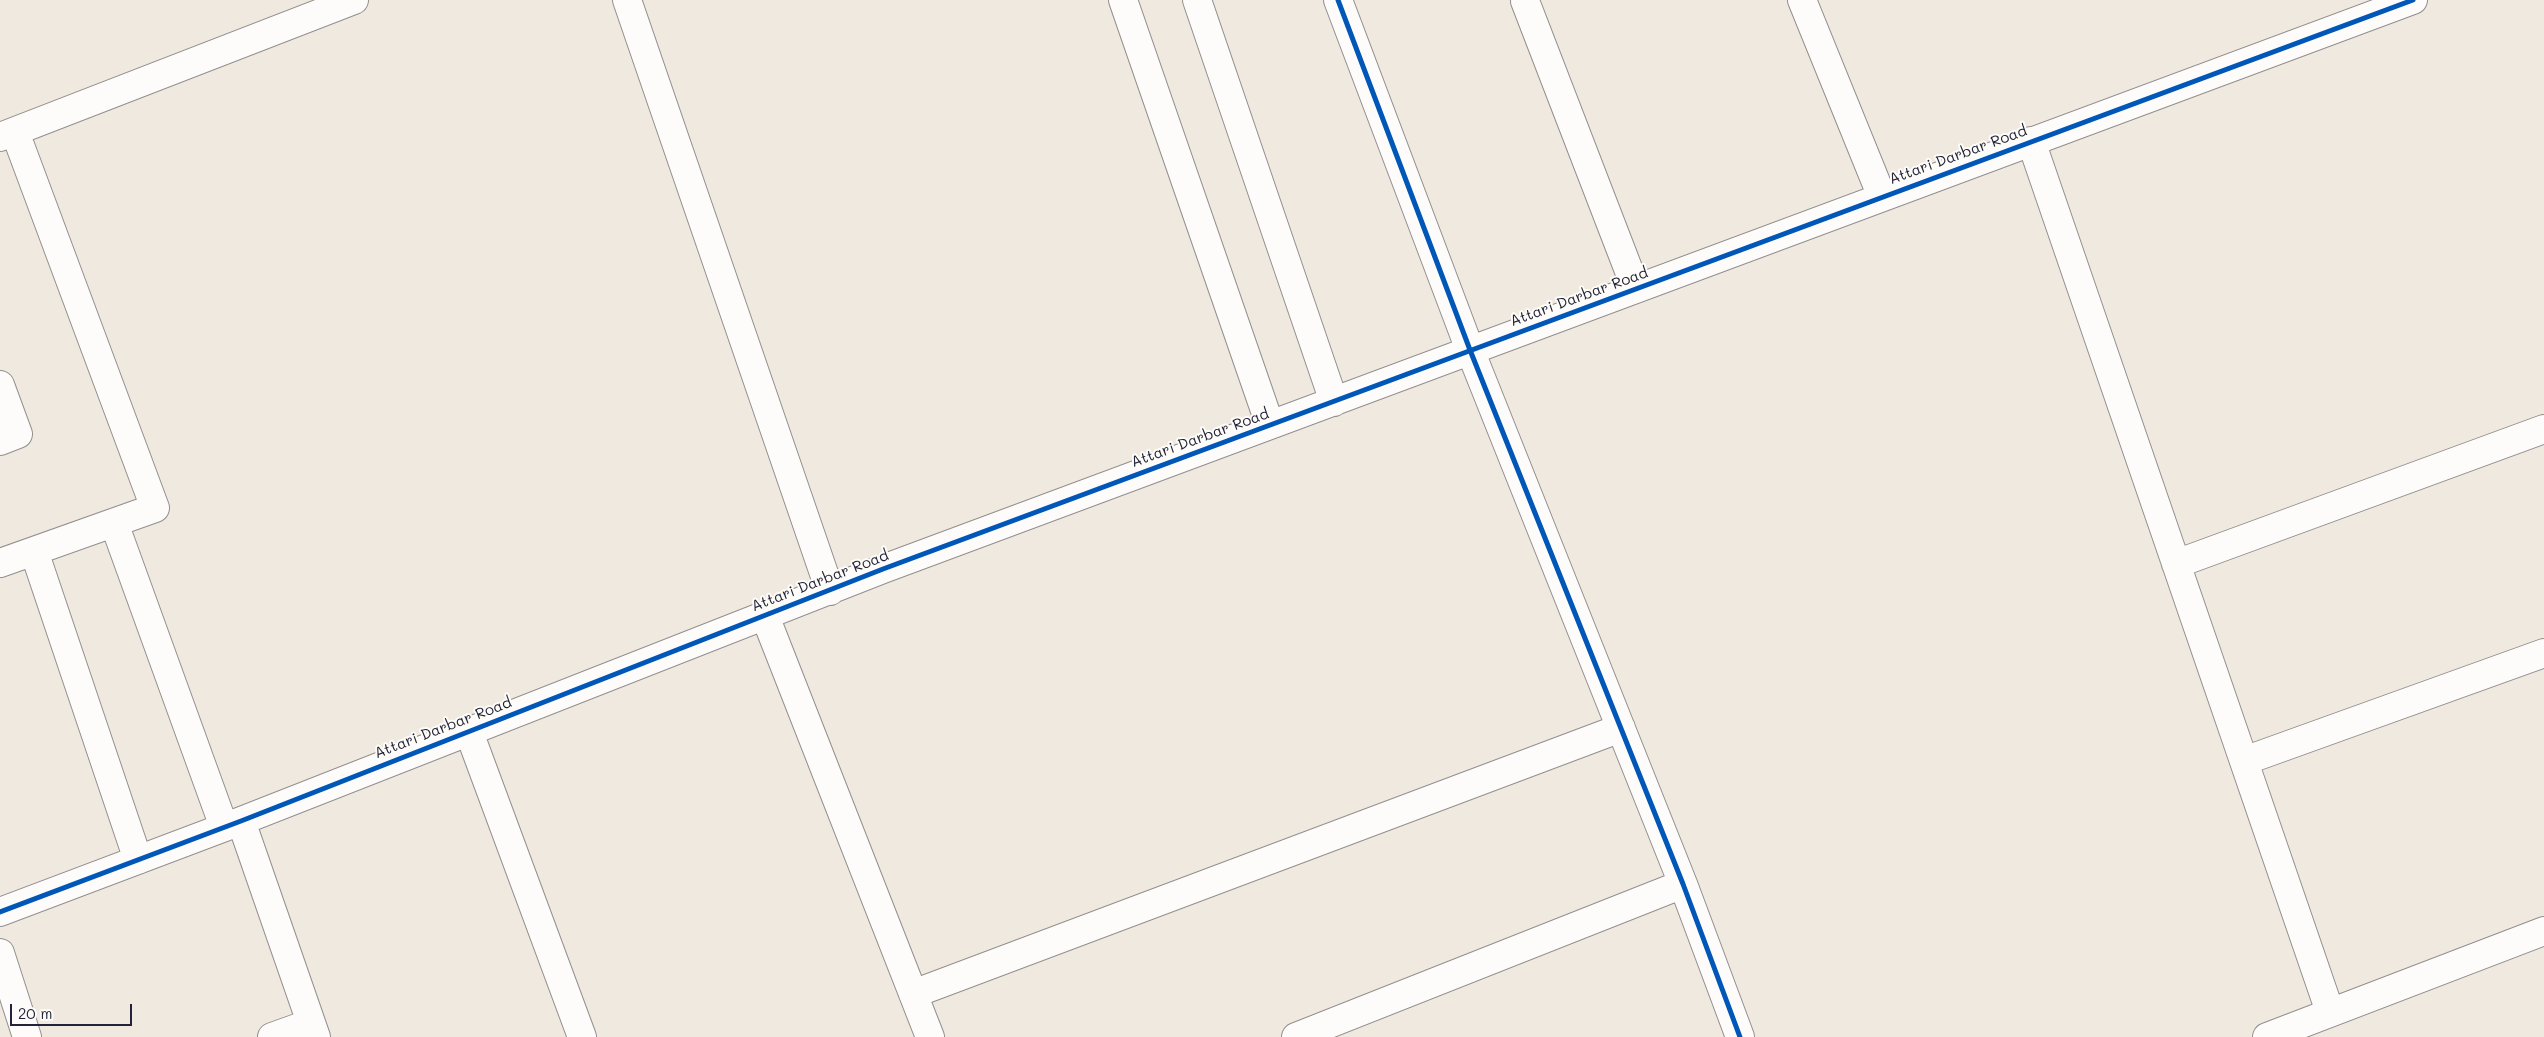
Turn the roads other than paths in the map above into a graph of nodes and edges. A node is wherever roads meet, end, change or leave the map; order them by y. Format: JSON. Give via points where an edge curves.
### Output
{"nodes":[{"id":1,"x":354,"y":0,"type":"edge"},
{"id":2,"x":627,"y":0,"type":"edge"},
{"id":3,"x":1123,"y":0,"type":"edge"},
{"id":4,"x":1197,"y":0,"type":"edge"},
{"id":5,"x":1338,"y":0,"type":"edge"},
{"id":6,"x":1802,"y":0,"type":"edge"},
{"id":7,"x":2413,"y":0,"type":"edge"},
{"id":8,"x":1525,"y":1,"type":"dead end"},
{"id":9,"x":7,"y":135,"type":"edge"},
{"id":10,"x":2031,"y":141,"type":"junction"},
{"id":11,"x":1882,"y":197,"type":"junction"},
{"id":12,"x":1636,"y":289,"type":"junction"},
{"id":13,"x":1470,"y":350,"type":"junction"},
{"id":14,"x":0,"y":384,"type":"edge"},
{"id":15,"x":1334,"y":402,"type":"junction"},
{"id":16,"x":1270,"y":425,"type":"junction"},
{"id":17,"x":2544,"y":430,"type":"edge"},
{"id":18,"x":0,"y":441,"type":"edge"},
{"id":19,"x":114,"y":523,"type":"junction"},
{"id":20,"x":34,"y":551,"type":"junction"},
{"id":21,"x":0,"y":563,"type":"edge"},
{"id":22,"x":2176,"y":564,"type":"junction"},
{"id":23,"x":830,"y":591,"type":"junction"},
{"id":24,"x":765,"y":616,"type":"junction"},
{"id":25,"x":2544,"y":653,"type":"edge"},
{"id":26,"x":1621,"y":728,"type":"junction"},
{"id":27,"x":469,"y":732,"type":"junction"},
{"id":28,"x":2244,"y":761,"type":"junction"},
{"id":29,"x":232,"y":824,"type":"junction"},
{"id":30,"x":138,"y":860,"type":"junction"},
{"id":31,"x":1683,"y":884,"type":"junction"},
{"id":32,"x":0,"y":912,"type":"edge"},
{"id":33,"x":2544,"y":931,"type":"edge"},
{"id":34,"x":0,"y":953,"type":"edge"},
{"id":35,"x":914,"y":994,"type":"junction"},
{"id":36,"x":2330,"y":1012,"type":"junction"},
{"id":37,"x":313,"y":1030,"type":"edge"},
{"id":38,"x":27,"y":1037,"type":"edge"},
{"id":39,"x":272,"y":1037,"type":"edge"},
{"id":40,"x":582,"y":1037,"type":"edge"},
{"id":41,"x":930,"y":1037,"type":"edge"},
{"id":42,"x":1296,"y":1037,"type":"edge"},
{"id":43,"x":1740,"y":1037,"type":"edge"},
{"id":44,"x":2267,"y":1037,"type":"edge"}],
"edges":[{"from":1,"to":9,"type":"street"},
{"from":2,"to":23,"type":"street"},
{"from":3,"to":16,"type":"street"},
{"from":4,"to":15,"type":"street"},
{"from":5,"to":13,"type":"street"},
{"from":6,"to":11,"type":"street"},
{"from":7,"to":10,"type":"street","name":"Attari Darbar Road"},
{"from":8,"to":12,"type":"street"},
{"from":9,"to":19,"type":"street","via":[[155,508]]},
{"from":10,"to":11,"type":"street","name":"Attari Darbar Road"},
{"from":10,"to":22,"type":"street"},
{"from":11,"to":12,"type":"street","name":"Attari Darbar Road"},
{"from":12,"to":13,"type":"street","name":"Attari Darbar Road"},
{"from":13,"to":15,"type":"street","name":"Attari Darbar Road"},
{"from":13,"to":26,"type":"street"},
{"from":14,"to":18,"type":"street","via":[[18,434]]},
{"from":15,"to":16,"type":"street","name":"Attari Darbar Road"},
{"from":16,"to":23,"type":"street","name":"Attari Darbar Road"},
{"from":17,"to":22,"type":"street"},
{"from":19,"to":20,"type":"street"},
{"from":19,"to":29,"type":"street"},
{"from":20,"to":21,"type":"street"},
{"from":20,"to":30,"type":"street"},
{"from":22,"to":28,"type":"street"},
{"from":23,"to":24,"type":"street","name":"Attari Darbar Road"},
{"from":24,"to":27,"type":"street","name":"Attari Darbar Road"},
{"from":24,"to":35,"type":"street"},
{"from":25,"to":28,"type":"street"},
{"from":26,"to":31,"type":"street"},
{"from":26,"to":35,"type":"street"},
{"from":27,"to":29,"type":"street","name":"Attari Darbar Road"},
{"from":27,"to":40,"type":"street"},
{"from":28,"to":36,"type":"street"},
{"from":29,"to":30,"type":"street","name":"Attari Darbar Road"},
{"from":29,"to":37,"type":"street"},
{"from":30,"to":32,"type":"street","name":"Attari Darbar Road"},
{"from":31,"to":42,"type":"street"},
{"from":31,"to":43,"type":"street"},
{"from":33,"to":36,"type":"street"},
{"from":34,"to":38,"type":"street"},
{"from":35,"to":41,"type":"street"},
{"from":36,"to":44,"type":"street"},
{"from":37,"to":39,"type":"street"}]}
